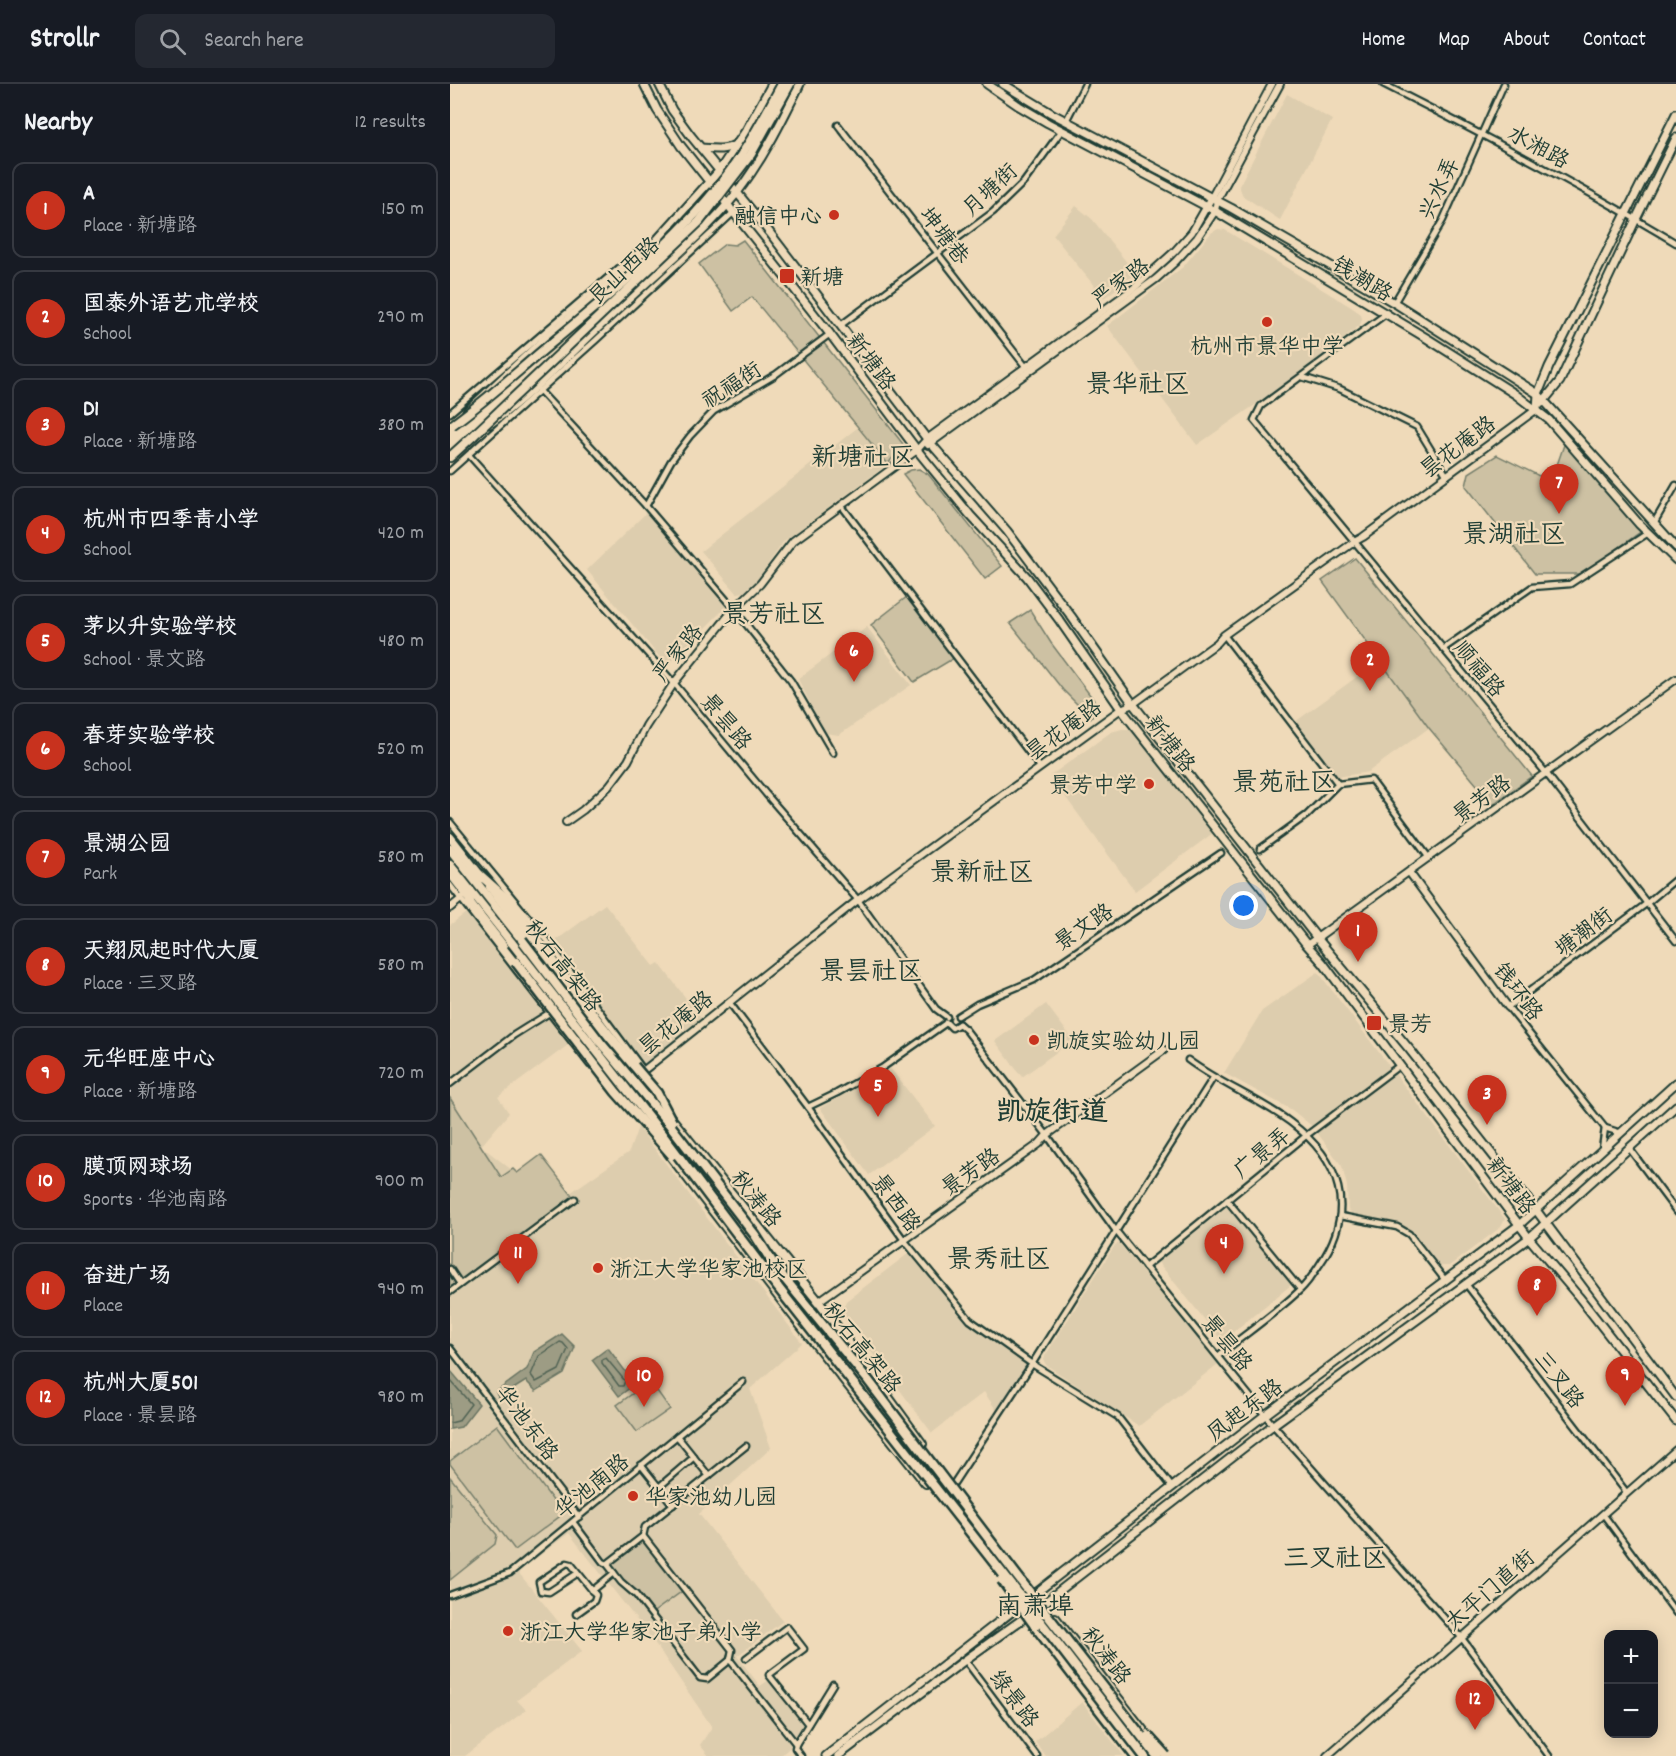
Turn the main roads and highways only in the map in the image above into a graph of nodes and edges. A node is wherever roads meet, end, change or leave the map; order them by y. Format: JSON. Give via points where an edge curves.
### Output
{"nodes":[{"id":1,"x":644,"y":84,"type":"edge"},
{"id":2,"x":659,"y":84,"type":"edge"},
{"id":3,"x":772,"y":84,"type":"edge"},
{"id":4,"x":782,"y":84,"type":"edge"},
{"id":5,"x":790,"y":84,"type":"edge"},
{"id":6,"x":800,"y":84,"type":"edge"},
{"id":7,"x":987,"y":84,"type":"edge"},
{"id":8,"x":1003,"y":84,"type":"edge"},
{"id":9,"x":1676,"y":114,"type":"edge"},
{"id":10,"x":1676,"y":138,"type":"edge"},
{"id":11,"x":741,"y":140,"type":"junction"},
{"id":12,"x":701,"y":148,"type":"junction"},
{"id":13,"x":719,"y":171,"type":"junction"},
{"id":14,"x":710,"y":183,"type":"junction"},
{"id":15,"x":737,"y":192,"type":"junction"},
{"id":16,"x":727,"y":204,"type":"junction"},
{"id":17,"x":1538,"y":394,"type":"junction"},
{"id":18,"x":1545,"y":400,"type":"junction"},
{"id":19,"x":1537,"y":409,"type":"junction"},
{"id":20,"x":451,"y":427,"type":"edge"},
{"id":21,"x":473,"y":436,"type":"junction"},
{"id":22,"x":450,"y":457,"type":"edge"},
{"id":23,"x":1676,"y":547,"type":"edge"},
{"id":24,"x":1676,"y":560,"type":"edge"},
{"id":25,"x":450,"y":837,"type":"edge"},
{"id":26,"x":450,"y":849,"type":"edge"},
{"id":27,"x":450,"y":865,"type":"edge"},
{"id":28,"x":450,"y":873,"type":"edge"},
{"id":29,"x":479,"y":874,"type":"junction"},
{"id":30,"x":463,"y":897,"type":"junction"},
{"id":31,"x":1676,"y":1083,"type":"edge"},
{"id":32,"x":1676,"y":1106,"type":"edge"},
{"id":33,"x":683,"y":1143,"type":"junction"},
{"id":34,"x":694,"y":1177,"type":"junction"},
{"id":35,"x":1536,"y":1210,"type":"junction"},
{"id":36,"x":1546,"y":1224,"type":"junction"},
{"id":37,"x":1519,"y":1225,"type":"junction"},
{"id":38,"x":1529,"y":1238,"type":"junction"},
{"id":39,"x":1676,"y":1397,"type":"edge"},
{"id":40,"x":1676,"y":1421,"type":"edge"},
{"id":41,"x":1036,"y":1594,"type":"junction"},
{"id":42,"x":1022,"y":1603,"type":"junction"},
{"id":43,"x":1043,"y":1604,"type":"junction"},
{"id":44,"x":1031,"y":1613,"type":"junction"},
{"id":45,"x":1102,"y":1683,"type":"junction"},
{"id":46,"x":826,"y":1756,"type":"edge"},
{"id":47,"x":838,"y":1756,"type":"edge"},
{"id":48,"x":1139,"y":1756,"type":"edge"},
{"id":49,"x":1157,"y":1756,"type":"edge"},
{"id":50,"x":1165,"y":1756,"type":"edge"}],
"edges":[{"from":1,"to":14,"type":"main road","name":"新塘路","via":[[657,110]]},
{"from":2,"to":12,"type":"main road","name":"新塘路","via":[[672,110]]},
{"from":3,"to":11,"type":"main road","name":"艮山西路"},
{"from":4,"to":20,"type":"main road","name":"艮山西路","bridge":true,"via":[[745,150],[678,234]]},
{"from":5,"to":21,"type":"main road","name":"艮山西路","bridge":true,"via":[[751,154],[699,222]]},
{"from":6,"to":15,"type":"main road","name":"艮山西路","via":[[768,145]]},
{"from":7,"to":19,"type":"main road","name":"钱潮路","via":[[1062,130],[1215,211],[1387,313]]},
{"from":8,"to":17,"type":"main road","name":"钱潮路","via":[[1215,199],[1394,303]]},
{"from":9,"to":17,"type":"main road"},
{"from":10,"to":18,"type":"main road","name":"昙花庵路","via":[[1560,381]]},
{"from":11,"to":12,"type":"main road","via":[[732,147]]},
{"from":11,"to":13,"type":"main road","name":"艮山西路"},
{"from":12,"to":13,"type":"main road","name":"新塘路"},
{"from":13,"to":14,"type":"main road","name":"艮山西路"},
{"from":13,"to":15,"type":"main road","name":"新塘路"},
{"from":14,"to":16,"type":"main road","name":"新塘路"},
{"from":14,"to":20,"type":"main road","name":"艮山西路","bridge":true,"via":[[634,264],[518,362]]},
{"from":15,"to":16,"type":"main road","name":"艮山西路"},
{"from":15,"to":35,"type":"main road","name":"新塘路","via":[[929,441],[1039,572],[1133,704]]},
{"from":16,"to":21,"type":"main road","name":"艮山西路","bridge":true,"via":[[527,396]]},
{"from":16,"to":37,"type":"main road","name":"新塘路","via":[[916,450],[1027,577],[1121,709],[1323,963]]},
{"from":17,"to":18,"type":"main road","name":"钱潮路"},
{"from":17,"to":19,"type":"main road"},
{"from":18,"to":19,"type":"main road","name":"昙花庵路"},
{"from":18,"to":23,"type":"main road","name":"钱潮路"},
{"from":19,"to":24,"type":"main road","name":"钱潮路"},
{"from":21,"to":22,"type":"main road","name":"艮山西路"},
{"from":25,"to":29,"type":"main road","name":"秋涛路"},
{"from":26,"to":33,"type":"highway","name":"秋石高架路","bridge":true},
{"from":27,"to":34,"type":"highway","name":"秋石高架路","bridge":true},
{"from":28,"to":30,"type":"main road","name":"秋涛路"},
{"from":29,"to":33,"type":"highway","bridge":true,"via":[[509,901],[657,1093]]},
{"from":29,"to":41,"type":"main road","name":"秋涛路","via":[[604,1036],[641,1073],[736,1201],[818,1301]]},
{"from":30,"to":34,"type":"highway","bridge":true,"via":[[635,1116]]},
{"from":30,"to":42,"type":"main road","name":"秋涛路"},
{"from":31,"to":35,"type":"main road","name":"凤起东路"},
{"from":32,"to":36,"type":"main road","name":"凤起东路"},
{"from":33,"to":45,"type":"highway","name":"秋石高架路","bridge":true},
{"from":34,"to":48,"type":"highway","name":"秋石高架路","bridge":true,"via":[[967,1527]]},
{"from":35,"to":36,"type":"main road","name":"新塘路"},
{"from":35,"to":37,"type":"main road","name":"凤起东路"},
{"from":36,"to":38,"type":"main road","name":"凤起东路"},
{"from":36,"to":39,"type":"main road","name":"新塘路"},
{"from":37,"to":38,"type":"main road","name":"新塘路"},
{"from":37,"to":41,"type":"main road","name":"凤起东路","via":[[1265,1415]]},
{"from":38,"to":40,"type":"main road","name":"新塘路"},
{"from":38,"to":43,"type":"main road","name":"凤起东路","via":[[1273,1425]]},
{"from":41,"to":42,"type":"main road","name":"凤起东路"},
{"from":41,"to":43,"type":"main road","name":"秋涛路"},
{"from":42,"to":44,"type":"main road","name":"秋涛路"},
{"from":42,"to":46,"type":"main road","name":"凤起东路"},
{"from":43,"to":44,"type":"main road","name":"凤起东路"},
{"from":43,"to":50,"type":"main road","name":"秋涛路"},
{"from":44,"to":47,"type":"main road","name":"凤起东路"},
{"from":44,"to":48,"type":"main road","name":"秋涛路"},
{"from":45,"to":49,"type":"highway","name":"秋石高架路","bridge":true},
{"from":45,"to":50,"type":"highway","bridge":true}]}
